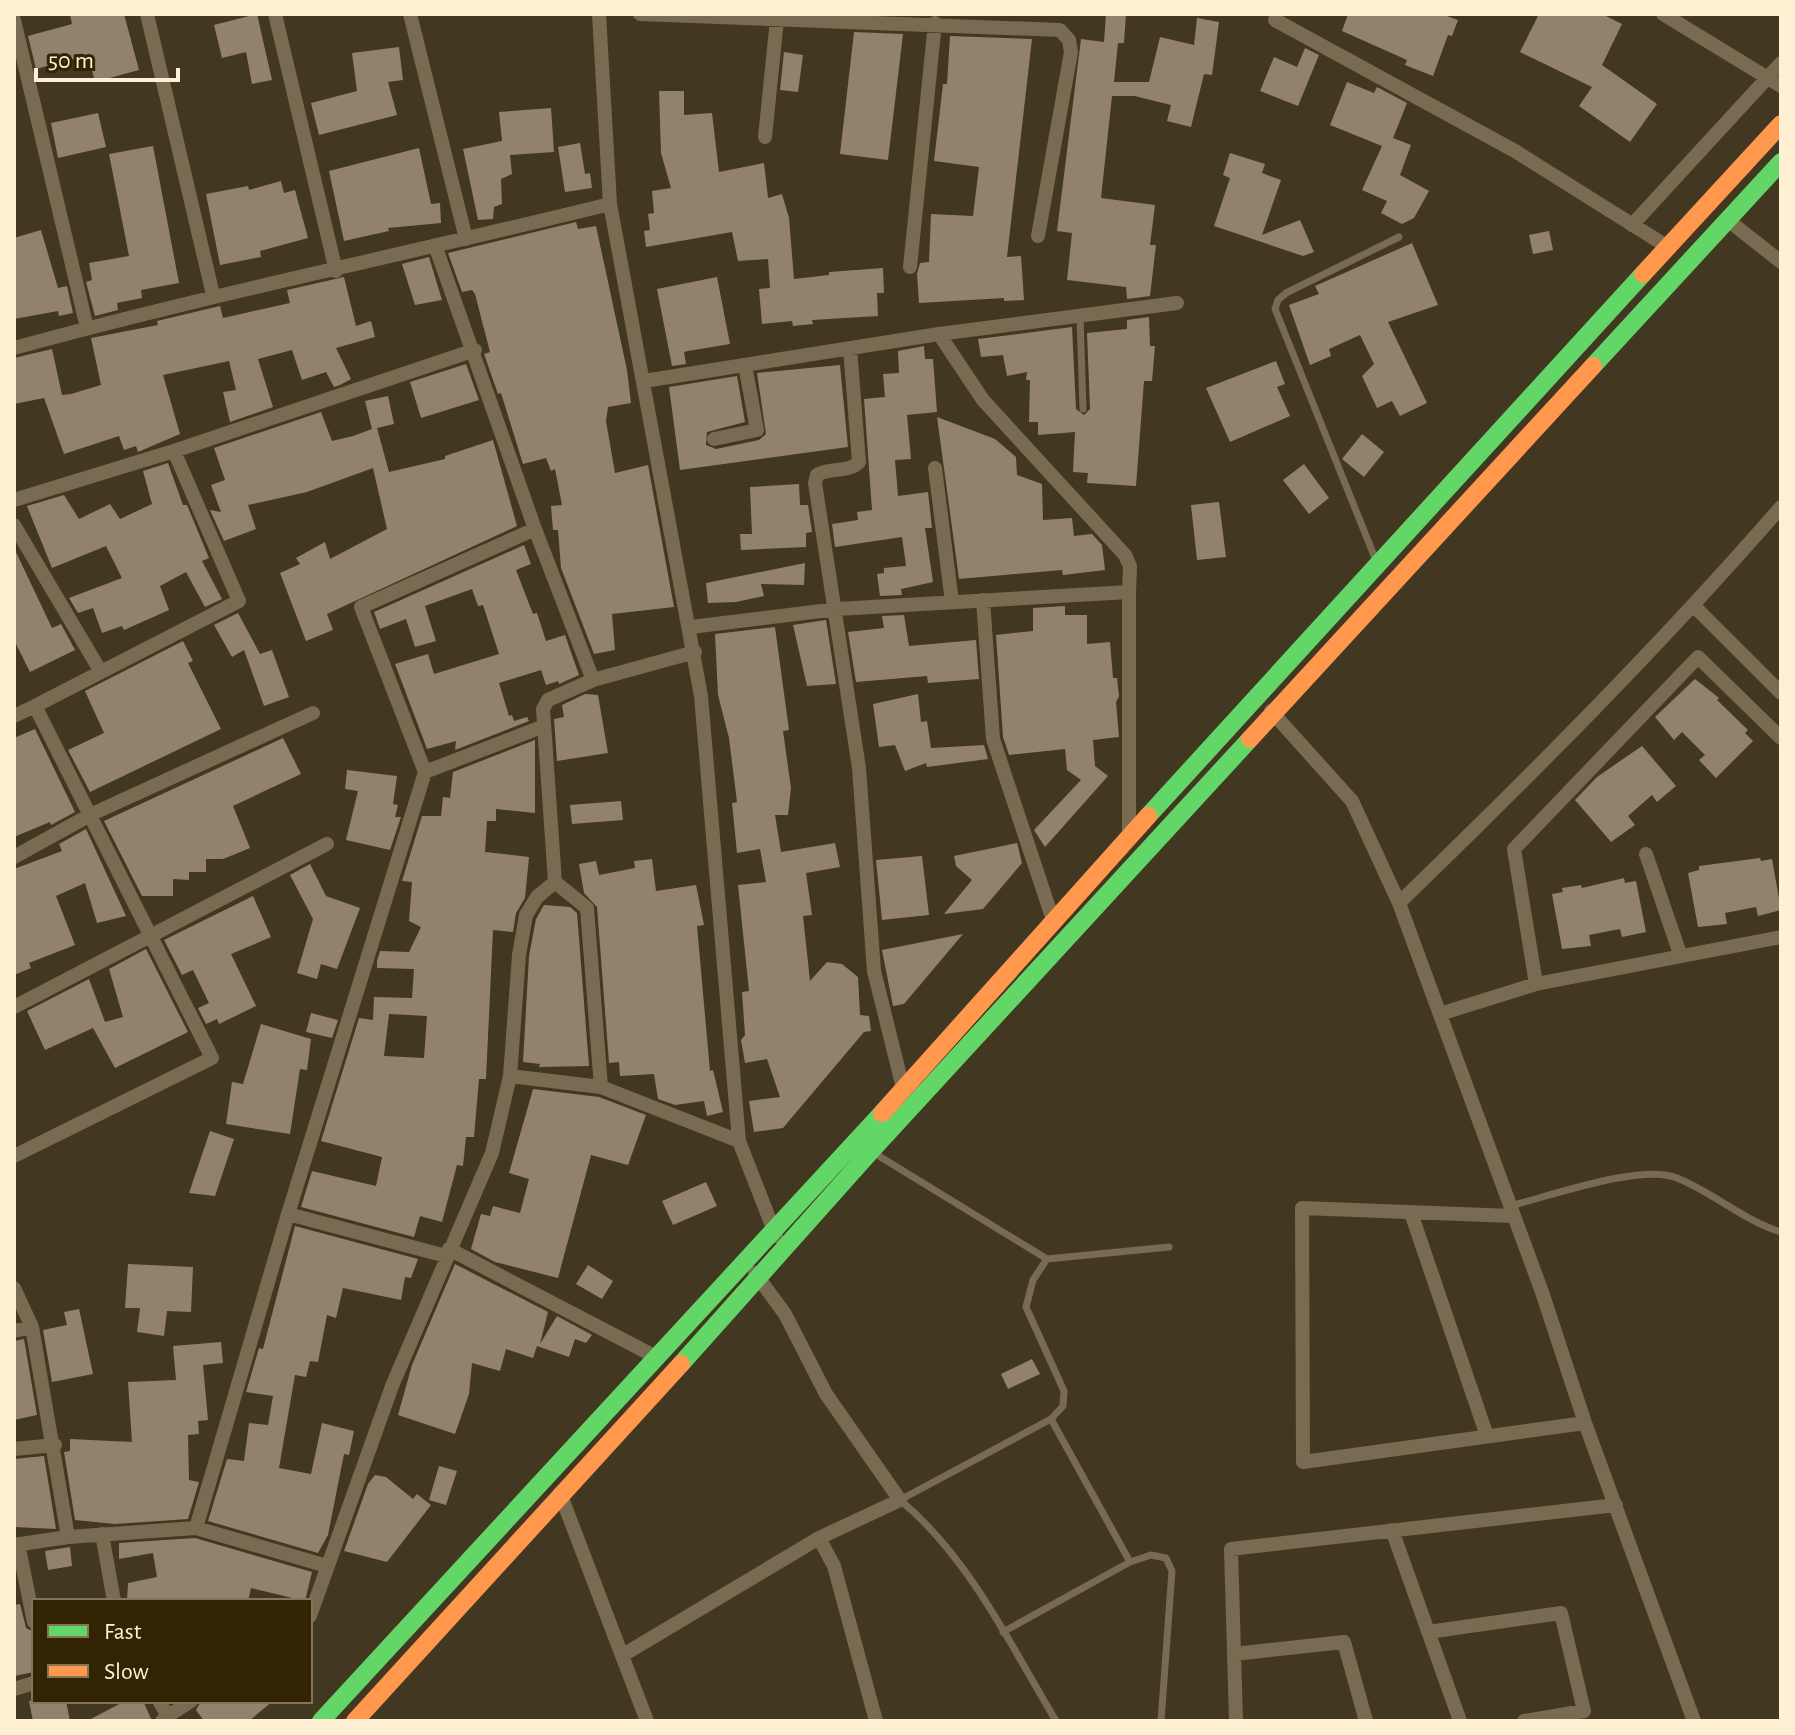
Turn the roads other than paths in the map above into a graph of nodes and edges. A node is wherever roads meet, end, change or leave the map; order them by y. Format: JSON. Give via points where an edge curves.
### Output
{"nodes":[{"id":1,"x":147,"y":14,"type":"edge"},
{"id":2,"x":275,"y":14,"type":"edge"},
{"id":3,"x":410,"y":14,"type":"edge"},
{"id":4,"x":599,"y":14,"type":"edge"},
{"id":5,"x":640,"y":14,"type":"edge"},
{"id":6,"x":1663,"y":14,"type":"edge"},
{"id":7,"x":768,"y":17,"type":"edge"},
{"id":8,"x":913,"y":18,"type":"edge"},
{"id":9,"x":14,"y":20,"type":"edge"},
{"id":10,"x":1275,"y":20,"type":"dead end"},
{"id":11,"x":935,"y":23,"type":"junction"},
{"id":12,"x":1781,"y":63,"type":"edge"},
{"id":13,"x":1774,"y":82,"type":"edge"},
{"id":14,"x":1781,"y":124,"type":"edge"},
{"id":15,"x":765,"y":137,"type":"dead end"},
{"id":16,"x":1781,"y":162,"type":"edge"},
{"id":17,"x":610,"y":204,"type":"junction"},
{"id":18,"x":1729,"y":221,"type":"junction"},
{"id":19,"x":1632,"y":225,"type":"junction"},
{"id":20,"x":1038,"y":236,"type":"dead end"},
{"id":21,"x":1399,"y":237,"type":"dead end"},
{"id":22,"x":466,"y":239,"type":"junction"},
{"id":23,"x":1668,"y":247,"type":"junction"},
{"id":24,"x":436,"y":248,"type":"junction"},
{"id":25,"x":1781,"y":262,"type":"edge"},
{"id":26,"x":910,"y":267,"type":"dead end"},
{"id":27,"x":336,"y":271,"type":"junction"},
{"id":28,"x":213,"y":295,"type":"junction"},
{"id":29,"x":1177,"y":303,"type":"dead end"},
{"id":30,"x":1080,"y":316,"type":"junction"},
{"id":31,"x":87,"y":328,"type":"junction"},
{"id":32,"x":939,"y":334,"type":"junction"},
{"id":33,"x":14,"y":348,"type":"edge"},
{"id":34,"x":850,"y":348,"type":"junction"},
{"id":35,"x":475,"y":350,"type":"junction"},
{"id":36,"x":745,"y":365,"type":"junction"},
{"id":37,"x":644,"y":381,"type":"junction"},
{"id":38,"x":1083,"y":409,"type":"dead end"},
{"id":39,"x":714,"y":439,"type":"dead end"},
{"id":40,"x":174,"y":451,"type":"junction"},
{"id":41,"x":935,"y":468,"type":"dead end"},
{"id":42,"x":14,"y":500,"type":"edge"},
{"id":43,"x":1781,"y":507,"type":"edge"},
{"id":44,"x":14,"y":525,"type":"edge"},
{"id":45,"x":535,"y":529,"type":"junction"},
{"id":46,"x":1378,"y":564,"type":"junction"},
{"id":47,"x":1129,"y":592,"type":"junction"},
{"id":48,"x":983,"y":600,"type":"junction"},
{"id":49,"x":952,"y":602,"type":"junction"},
{"id":50,"x":1694,"y":606,"type":"junction"},
{"id":51,"x":837,"y":609,"type":"junction"},
{"id":52,"x":691,"y":627,"type":"junction"},
{"id":53,"x":695,"y":652,"type":"junction"},
{"id":54,"x":101,"y":672,"type":"junction"},
{"id":55,"x":593,"y":680,"type":"junction"},
{"id":56,"x":1781,"y":693,"type":"edge"},
{"id":57,"x":1256,"y":697,"type":"junction"},
{"id":58,"x":35,"y":706,"type":"junction"},
{"id":59,"x":313,"y":713,"type":"dead end"},
{"id":60,"x":1274,"y":714,"type":"junction"},
{"id":61,"x":14,"y":716,"type":"edge"},
{"id":62,"x":544,"y":726,"type":"junction"},
{"id":63,"x":1781,"y":738,"type":"edge"},
{"id":64,"x":425,"y":772,"type":"junction"},
{"id":65,"x":92,"y":814,"type":"junction"},
{"id":66,"x":1129,"y":837,"type":"junction"},
{"id":67,"x":327,"y":844,"type":"dead end"},
{"id":68,"x":1646,"y":854,"type":"dead end"},
{"id":69,"x":14,"y":857,"type":"edge"},
{"id":70,"x":555,"y":882,"type":"junction"},
{"id":71,"x":1399,"y":903,"type":"junction"},
{"id":72,"x":1053,"y":920,"type":"junction"},
{"id":73,"x":150,"y":935,"type":"junction"},
{"id":74,"x":1781,"y":937,"type":"edge"},
{"id":75,"x":1680,"y":954,"type":"junction"},
{"id":76,"x":1536,"y":984,"type":"junction"},
{"id":77,"x":14,"y":1007,"type":"edge"},
{"id":78,"x":1440,"y":1014,"type":"junction"},
{"id":79,"x":510,"y":1076,"type":"junction"},
{"id":80,"x":601,"y":1087,"type":"junction"},
{"id":81,"x":903,"y":1088,"type":"junction"},
{"id":82,"x":739,"y":1141,"type":"junction"},
{"id":83,"x":871,"y":1151,"type":"junction"},
{"id":84,"x":14,"y":1156,"type":"edge"},
{"id":85,"x":1511,"y":1211,"type":"junction"},
{"id":86,"x":1411,"y":1213,"type":"junction"},
{"id":87,"x":288,"y":1214,"type":"junction"},
{"id":88,"x":774,"y":1232,"type":"junction"},
{"id":89,"x":1781,"y":1232,"type":"edge"},
{"id":90,"x":1169,"y":1247,"type":"dead end"},
{"id":91,"x":448,"y":1252,"type":"junction"},
{"id":92,"x":783,"y":1253,"type":"junction"},
{"id":93,"x":1047,"y":1259,"type":"junction"},
{"id":94,"x":745,"y":1262,"type":"junction"},
{"id":95,"x":759,"y":1278,"type":"junction"},
{"id":96,"x":14,"y":1288,"type":"edge"},
{"id":97,"x":32,"y":1327,"type":"junction"},
{"id":98,"x":14,"y":1331,"type":"edge"},
{"id":99,"x":658,"y":1358,"type":"junction"},
{"id":100,"x":1051,"y":1419,"type":"junction"},
{"id":101,"x":1585,"y":1423,"type":"junction"},
{"id":102,"x":1487,"y":1436,"type":"junction"},
{"id":103,"x":55,"y":1445,"type":"junction"},
{"id":104,"x":14,"y":1449,"type":"edge"},
{"id":105,"x":560,"y":1493,"type":"junction"},
{"id":106,"x":900,"y":1500,"type":"junction"},
{"id":107,"x":1616,"y":1505,"type":"junction"},
{"id":108,"x":196,"y":1528,"type":"junction"},
{"id":109,"x":1392,"y":1530,"type":"junction"},
{"id":110,"x":102,"y":1534,"type":"junction"},
{"id":111,"x":68,"y":1537,"type":"junction"},
{"id":112,"x":819,"y":1538,"type":"junction"},
{"id":113,"x":16,"y":1545,"type":"edge"},
{"id":114,"x":1130,"y":1562,"type":"junction"},
{"id":115,"x":327,"y":1566,"type":"junction"},
{"id":116,"x":114,"y":1599,"type":"edge"},
{"id":117,"x":312,"y":1610,"type":"edge"},
{"id":118,"x":32,"y":1613,"type":"edge"},
{"id":119,"x":1003,"y":1632,"type":"junction"},
{"id":120,"x":1428,"y":1632,"type":"junction"},
{"id":121,"x":1234,"y":1654,"type":"junction"},
{"id":122,"x":623,"y":1655,"type":"junction"},
{"id":123,"x":188,"y":1703,"type":"edge"},
{"id":124,"x":165,"y":1719,"type":"edge"},
{"id":125,"x":321,"y":1721,"type":"edge"},
{"id":126,"x":355,"y":1721,"type":"edge"},
{"id":127,"x":647,"y":1721,"type":"edge"},
{"id":128,"x":876,"y":1721,"type":"edge"},
{"id":129,"x":1056,"y":1721,"type":"edge"},
{"id":130,"x":1161,"y":1721,"type":"edge"},
{"id":131,"x":1236,"y":1721,"type":"edge"},
{"id":132,"x":1366,"y":1721,"type":"edge"},
{"id":133,"x":1460,"y":1721,"type":"edge"},
{"id":134,"x":1524,"y":1721,"type":"edge"},
{"id":135,"x":1694,"y":1721,"type":"edge"}],
"edges":[{"from":1,"to":28,"type":"street"},
{"from":2,"to":27,"type":"street"},
{"from":3,"to":22,"type":"street"},
{"from":4,"to":17,"type":"street"},
{"from":5,"to":7,"type":"street"},
{"from":6,"to":13,"type":"street"},
{"from":7,"to":8,"type":"street"},
{"from":7,"to":15,"type":"street"},
{"from":8,"to":11,"type":"street"},
{"from":9,"to":31,"type":"street"},
{"from":10,"to":19,"type":"street","via":[[1515,151]]},
{"from":11,"to":20,"type":"street","via":[[1060,30],[1069,40]]},
{"from":11,"to":26,"type":"street"},
{"from":12,"to":13,"type":"street"},
{"from":13,"to":19,"type":"street"},
{"from":14,"to":23,"type":"main road"},
{"from":16,"to":18,"type":"main road"},
{"from":17,"to":22,"type":"street"},
{"from":17,"to":37,"type":"street"},
{"from":18,"to":25,"type":"street"},
{"from":18,"to":60,"type":"main road"},
{"from":19,"to":23,"type":"street"},
{"from":21,"to":46,"type":"lane","via":[[1286,293],[1275,309]]},
{"from":22,"to":24,"type":"street"},
{"from":23,"to":46,"type":"main road"},
{"from":24,"to":27,"type":"street"},
{"from":24,"to":35,"type":"street"},
{"from":27,"to":28,"type":"street"},
{"from":28,"to":31,"type":"street"},
{"from":29,"to":30,"type":"street"},
{"from":30,"to":32,"type":"street"},
{"from":30,"to":38,"type":"lane"},
{"from":31,"to":33,"type":"street"},
{"from":32,"to":34,"type":"street"},
{"from":32,"to":47,"type":"street","via":[[983,400],[1125,555]]},
{"from":34,"to":36,"type":"street"},
{"from":34,"to":51,"type":"street","via":[[859,462],[853,468],[824,470],[815,483]]},
{"from":35,"to":40,"type":"street"},
{"from":35,"to":45,"type":"street"},
{"from":36,"to":37,"type":"street"},
{"from":36,"to":39,"type":"street","via":[[757,430]]},
{"from":37,"to":52,"type":"street"},
{"from":40,"to":42,"type":"street"},
{"from":40,"to":54,"type":"street","via":[[239,601]]},
{"from":41,"to":49,"type":"street"},
{"from":43,"to":50,"type":"street"},
{"from":44,"to":54,"type":"street"},
{"from":45,"to":55,"type":"street"},
{"from":45,"to":64,"type":"street","via":[[361,607]]},
{"from":46,"to":57,"type":"main road"},
{"from":47,"to":48,"type":"street"},
{"from":47,"to":66,"type":"street"},
{"from":48,"to":49,"type":"street"},
{"from":48,"to":72,"type":"street","via":[[993,739]]},
{"from":49,"to":51,"type":"street"},
{"from":50,"to":56,"type":"street"},
{"from":50,"to":71,"type":"street","via":[[1568,739]]},
{"from":51,"to":52,"type":"street"},
{"from":51,"to":81,"type":"street","via":[[859,768],[874,971]]},
{"from":52,"to":53,"type":"street"},
{"from":53,"to":55,"type":"street"},
{"from":53,"to":82,"type":"street"},
{"from":54,"to":58,"type":"street"},
{"from":55,"to":62,"type":"street","via":[[548,700]]},
{"from":57,"to":60,"type":"street"},
{"from":57,"to":66,"type":"main road"},
{"from":58,"to":61,"type":"street"},
{"from":58,"to":65,"type":"street"},
{"from":59,"to":65,"type":"street"},
{"from":60,"to":71,"type":"street","via":[[1352,801]]},
{"from":60,"to":83,"type":"main road"},
{"from":62,"to":64,"type":"street"},
{"from":62,"to":70,"type":"street"},
{"from":63,"to":76,"type":"street","via":[[1698,657],[1514,849]]},
{"from":64,"to":87,"type":"street"},
{"from":65,"to":69,"type":"street"},
{"from":65,"to":73,"type":"street"},
{"from":66,"to":72,"type":"main road"},
{"from":67,"to":73,"type":"street"},
{"from":68,"to":75,"type":"street"},
{"from":70,"to":79,"type":"street","via":[[526,915]]},
{"from":70,"to":80,"type":"street","via":[[587,908]]},
{"from":71,"to":78,"type":"street"},
{"from":72,"to":81,"type":"main road"},
{"from":73,"to":77,"type":"street"},
{"from":73,"to":84,"type":"street","via":[[212,1058]]},
{"from":74,"to":75,"type":"street"},
{"from":75,"to":76,"type":"street"},
{"from":76,"to":78,"type":"street"},
{"from":78,"to":85,"type":"street"},
{"from":79,"to":80,"type":"street"},
{"from":79,"to":91,"type":"street","via":[[492,1153]]},
{"from":80,"to":82,"type":"street"},
{"from":81,"to":88,"type":"main road"},
{"from":82,"to":88,"type":"street"},
{"from":83,"to":92,"type":"main road"},
{"from":83,"to":93,"type":"lane"},
{"from":85,"to":86,"type":"street"},
{"from":85,"to":89,"type":"lane","via":[[1628,1176],[1662,1173]]},
{"from":85,"to":101,"type":"street"},
{"from":86,"to":102,"type":"street"},
{"from":86,"to":102,"type":"street","via":[[1302,1208],[1303,1462]]},
{"from":87,"to":91,"type":"street"},
{"from":87,"to":108,"type":"street"},
{"from":88,"to":92,"type":"street"},
{"from":88,"to":94,"type":"main road"},
{"from":90,"to":93,"type":"lane"},
{"from":91,"to":99,"type":"street"},
{"from":91,"to":115,"type":"street"},
{"from":92,"to":95,"type":"main road"},
{"from":93,"to":100,"type":"lane","via":[[1033,1280],[1026,1307],[1064,1391],[1063,1406]]},
{"from":94,"to":95,"type":"street"},
{"from":94,"to":99,"type":"main road"},
{"from":95,"to":105,"type":"main road"},
{"from":95,"to":106,"type":"street","via":[[785,1314],[826,1394]]},
{"from":96,"to":97,"type":"street"},
{"from":97,"to":98,"type":"street"},
{"from":97,"to":103,"type":"street"},
{"from":99,"to":125,"type":"main road"},
{"from":100,"to":106,"type":"lane"},
{"from":100,"to":114,"type":"lane"},
{"from":101,"to":102,"type":"street"},
{"from":101,"to":107,"type":"street"},
{"from":103,"to":104,"type":"street"},
{"from":103,"to":111,"type":"street"},
{"from":105,"to":122,"type":"street"},
{"from":105,"to":126,"type":"main road"},
{"from":106,"to":112,"type":"street"},
{"from":106,"to":119,"type":"lane","via":[[975,1586]]},
{"from":107,"to":109,"type":"street"},
{"from":107,"to":135,"type":"street"},
{"from":108,"to":110,"type":"street"},
{"from":108,"to":115,"type":"street"},
{"from":109,"to":120,"type":"street"},
{"from":109,"to":121,"type":"street","via":[[1231,1549]]},
{"from":110,"to":111,"type":"street"},
{"from":110,"to":116,"type":"street"},
{"from":111,"to":113,"type":"street"},
{"from":112,"to":122,"type":"street"},
{"from":112,"to":128,"type":"street","via":[[834,1566]]},
{"from":113,"to":118,"type":"street"},
{"from":114,"to":119,"type":"lane"},
{"from":114,"to":130,"type":"lane","via":[[1151,1555],[1166,1558],[1172,1571]]},
{"from":115,"to":117,"type":"street"},
{"from":119,"to":129,"type":"lane"},
{"from":120,"to":133,"type":"street"},
{"from":120,"to":134,"type":"street","via":[[1561,1613],[1584,1711]]},
{"from":121,"to":131,"type":"street"},
{"from":121,"to":132,"type":"street","via":[[1344,1642]]},
{"from":122,"to":127,"type":"street"},
{"from":123,"to":124,"type":"street"}]}
